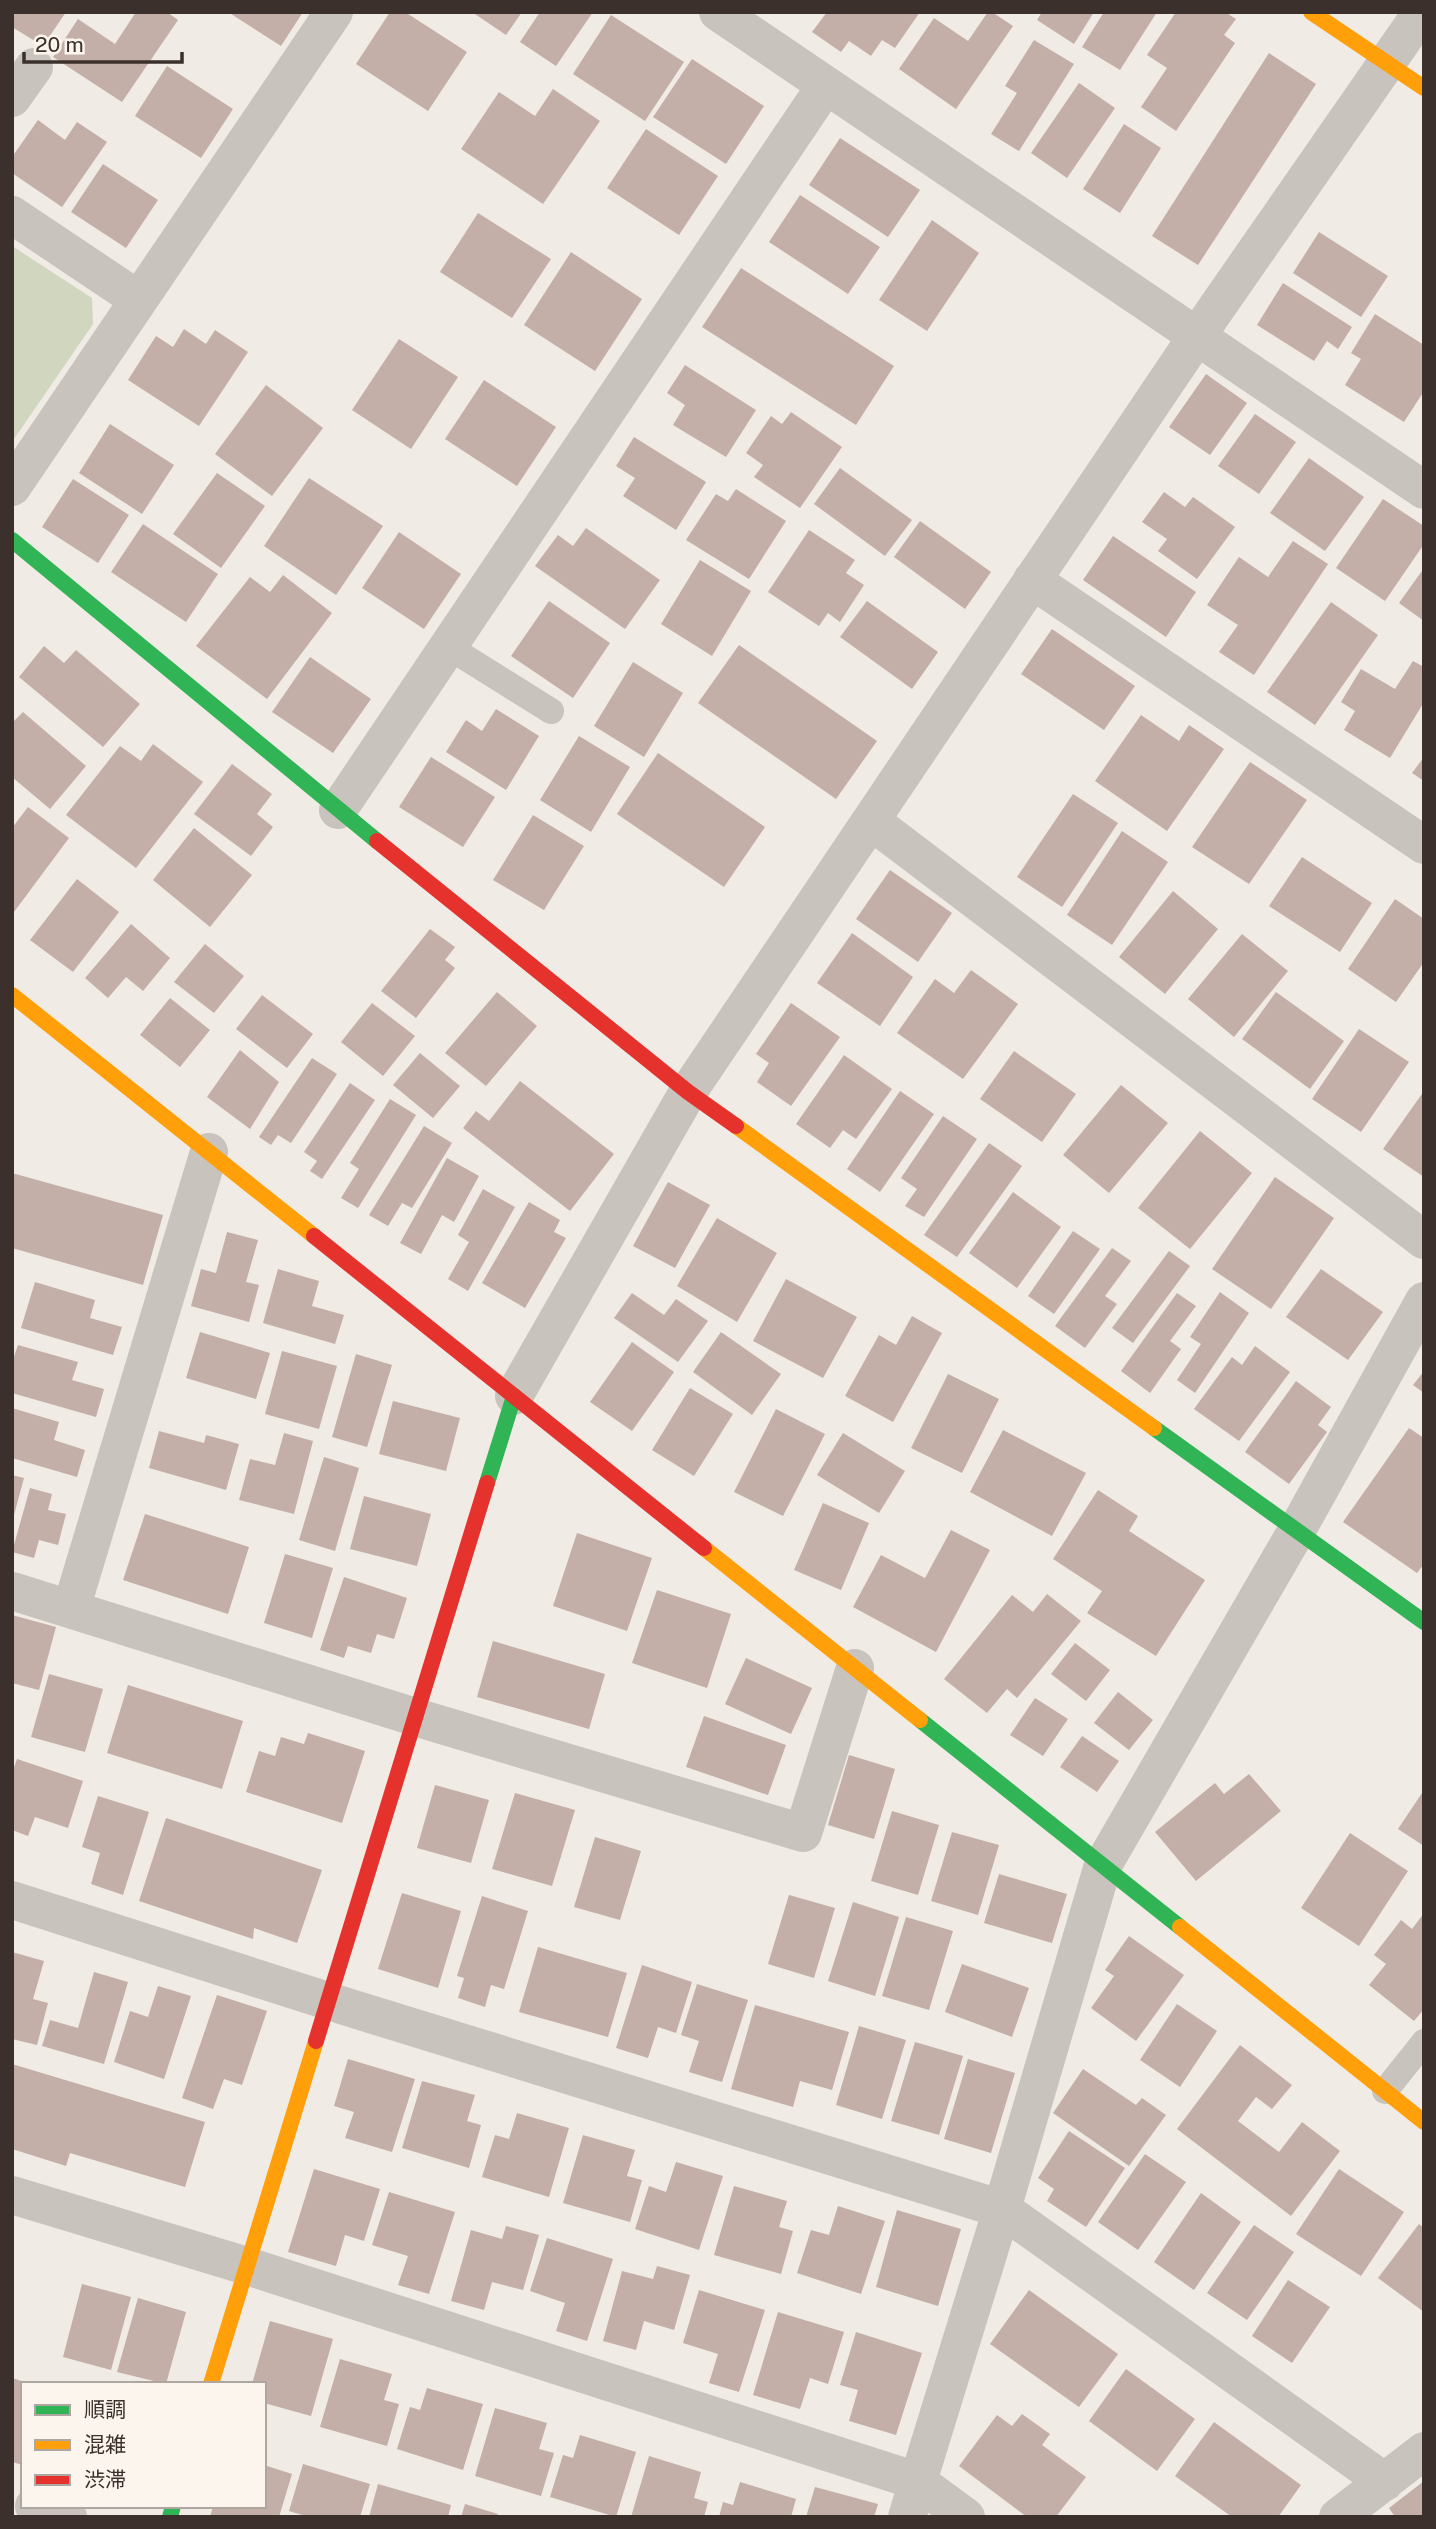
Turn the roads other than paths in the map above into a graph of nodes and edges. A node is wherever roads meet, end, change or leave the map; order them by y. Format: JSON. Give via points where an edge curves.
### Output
{"nodes":[{"id":1,"x":334,"y":12,"type":"edge"},
{"id":2,"x":718,"y":12,"type":"edge"},
{"id":3,"x":1311,"y":12,"type":"edge"},
{"id":4,"x":1422,"y":12,"type":"edge"},
{"id":5,"x":1387,"y":64,"type":"junction"},
{"id":6,"x":34,"y":67,"type":"dead end"},
{"id":7,"x":825,"y":85,"type":"junction"},
{"id":8,"x":1424,"y":88,"type":"edge"},
{"id":9,"x":12,"y":98,"type":"edge"},
{"id":10,"x":12,"y":215,"type":"edge"},
{"id":11,"x":139,"y":300,"type":"junction"},
{"id":12,"x":1197,"y":336,"type":"junction"},
{"id":13,"x":12,"y":487,"type":"edge"},
{"id":14,"x":1424,"y":489,"type":"edge"},
{"id":15,"x":12,"y":540,"type":"edge"},
{"id":16,"x":1032,"y":580,"type":"junction"},
{"id":17,"x":447,"y":646,"type":"junction"},
{"id":18,"x":551,"y":711,"type":"dead end"},
{"id":19,"x":338,"y":810,"type":"junction"},
{"id":20,"x":871,"y":821,"type":"junction"},
{"id":21,"x":1424,"y":845,"type":"edge"},
{"id":22,"x":12,"y":995,"type":"edge"},
{"id":23,"x":688,"y":1092,"type":"junction"},
{"id":24,"x":209,"y":1152,"type":"junction"},
{"id":25,"x":1424,"y":1241,"type":"edge"},
{"id":26,"x":1424,"y":1301,"type":"edge"},
{"id":27,"x":514,"y":1396,"type":"junction"},
{"id":28,"x":1297,"y":1530,"type":"junction"},
{"id":29,"x":12,"y":1591,"type":"edge"},
{"id":30,"x":71,"y":1609,"type":"junction"},
{"id":31,"x":1424,"y":1622,"type":"edge"},
{"id":32,"x":855,"y":1668,"type":"junction"},
{"id":33,"x":415,"y":1717,"type":"junction"},
{"id":34,"x":1103,"y":1866,"type":"junction"},
{"id":35,"x":12,"y":1900,"type":"edge"},
{"id":36,"x":328,"y":2001,"type":"junction"},
{"id":37,"x":1424,"y":2042,"type":"edge"},
{"id":38,"x":1385,"y":2091,"type":"junction"},
{"id":39,"x":1424,"y":2122,"type":"edge"},
{"id":40,"x":12,"y":2195,"type":"edge"},
{"id":41,"x":1002,"y":2209,"type":"junction"},
{"id":42,"x":247,"y":2266,"type":"junction"},
{"id":43,"x":212,"y":2382,"type":"edge"},
{"id":44,"x":1424,"y":2451,"type":"edge"},
{"id":45,"x":1385,"y":2482,"type":"junction"},
{"id":46,"x":912,"y":2499,"type":"edge"},
{"id":47,"x":40,"y":2508,"type":"edge"},
{"id":48,"x":68,"y":2517,"type":"edge"},
{"id":49,"x":966,"y":2517,"type":"edge"},
{"id":50,"x":1338,"y":2517,"type":"edge"}],
"edges":[{"from":1,"to":11,"type":"street"},
{"from":2,"to":7,"type":"street"},
{"from":3,"to":5,"type":"street"},
{"from":4,"to":5,"type":"street"},
{"from":5,"to":8,"type":"street"},
{"from":5,"to":12,"type":"street"},
{"from":6,"to":9,"type":"street"},
{"from":7,"to":12,"type":"street"},
{"from":7,"to":17,"type":"street"},
{"from":10,"to":11,"type":"street"},
{"from":11,"to":13,"type":"street"},
{"from":12,"to":14,"type":"street"},
{"from":12,"to":16,"type":"street"},
{"from":15,"to":19,"type":"street"},
{"from":16,"to":20,"type":"street"},
{"from":16,"to":21,"type":"street"},
{"from":17,"to":18,"type":"lane"},
{"from":17,"to":19,"type":"street"},
{"from":19,"to":23,"type":"street"},
{"from":20,"to":23,"type":"street"},
{"from":20,"to":25,"type":"street"},
{"from":22,"to":24,"type":"street"},
{"from":23,"to":27,"type":"street"},
{"from":23,"to":28,"type":"street"},
{"from":24,"to":27,"type":"street"},
{"from":24,"to":30,"type":"street"},
{"from":26,"to":28,"type":"street"},
{"from":27,"to":32,"type":"street"},
{"from":27,"to":33,"type":"street"},
{"from":28,"to":31,"type":"street"},
{"from":28,"to":34,"type":"street"},
{"from":29,"to":30,"type":"street"},
{"from":30,"to":33,"type":"street"},
{"from":32,"to":33,"type":"street","via":[[803,1833]]},
{"from":32,"to":34,"type":"street"},
{"from":33,"to":36,"type":"street"},
{"from":34,"to":38,"type":"street"},
{"from":34,"to":41,"type":"street"},
{"from":35,"to":36,"type":"street"},
{"from":36,"to":41,"type":"street"},
{"from":36,"to":42,"type":"street"},
{"from":37,"to":38,"type":"lane"},
{"from":38,"to":39,"type":"street"},
{"from":40,"to":42,"type":"street"},
{"from":41,"to":45,"type":"street"},
{"from":41,"to":46,"type":"street"},
{"from":42,"to":43,"type":"street"},
{"from":42,"to":46,"type":"street"},
{"from":44,"to":45,"type":"street"},
{"from":45,"to":50,"type":"street"},
{"from":46,"to":49,"type":"street"},
{"from":47,"to":48,"type":"street"}]}
